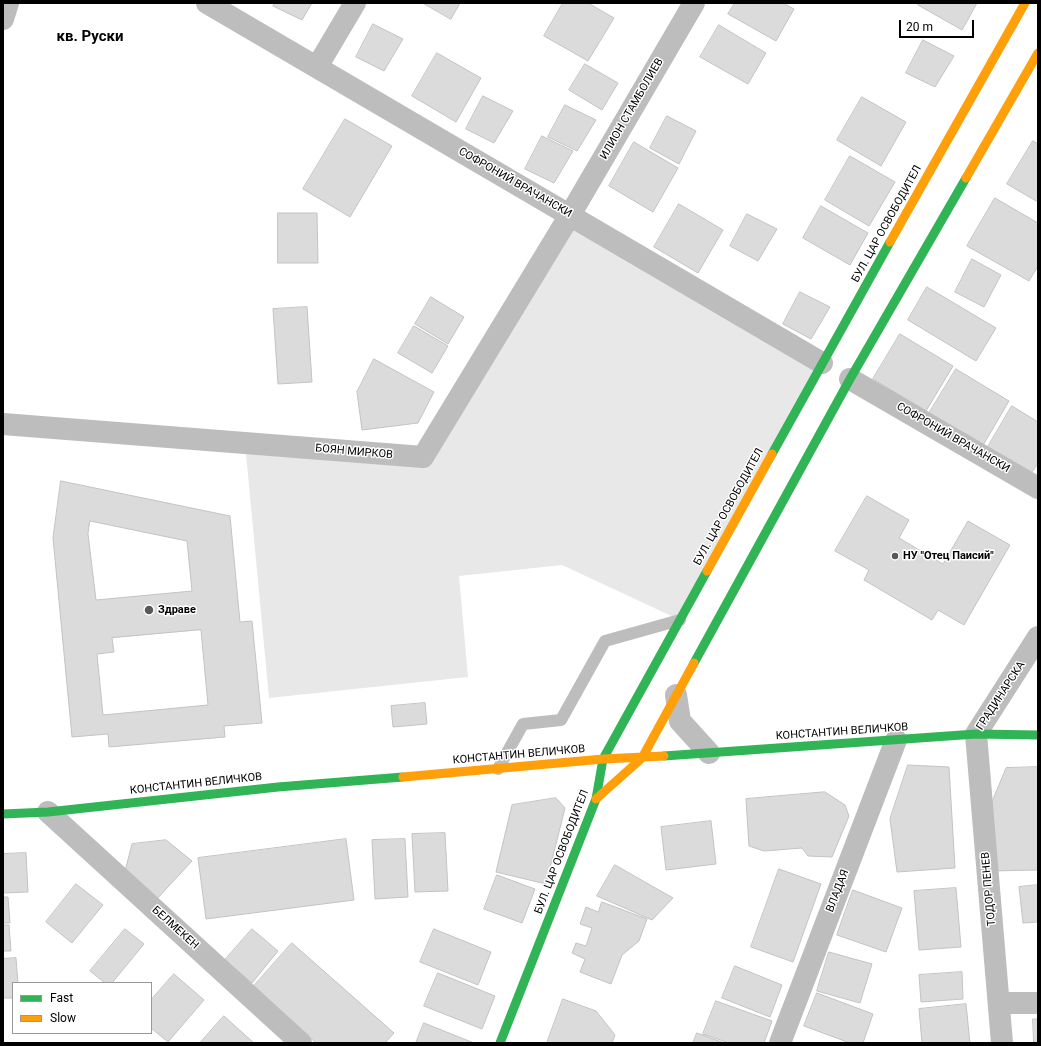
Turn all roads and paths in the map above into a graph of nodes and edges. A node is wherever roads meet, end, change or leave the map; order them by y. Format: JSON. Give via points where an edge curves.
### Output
{"nodes":[{"id":1,"x":8,"y":3,"type":"edge"},
{"id":2,"x":207,"y":3,"type":"edge"},
{"id":3,"x":355,"y":3,"type":"edge"},
{"id":4,"x":694,"y":3,"type":"edge"},
{"id":5,"x":1025,"y":3,"type":"edge"},
{"id":6,"x":3,"y":19,"type":"edge"},
{"id":7,"x":1038,"y":53,"type":"edge"},
{"id":8,"x":317,"y":67,"type":"junction"},
{"id":9,"x":570,"y":215,"type":"junction"},
{"id":10,"x":822,"y":363,"type":"junction"},
{"id":11,"x":859,"y":383,"type":"junction"},
{"id":12,"x":3,"y":424,"type":"edge"},
{"id":13,"x":1038,"y":488,"type":"edge"},
{"id":14,"x":680,"y":620,"type":"junction"},
{"id":15,"x":1038,"y":637,"type":"edge"},
{"id":16,"x":676,"y":695,"type":"junction"},
{"id":17,"x":976,"y":734,"type":"junction"},
{"id":18,"x":1038,"y":735,"type":"edge"},
{"id":19,"x":896,"y":740,"type":"junction"},
{"id":20,"x":709,"y":753,"type":"junction"},
{"id":21,"x":603,"y":758,"type":"junction"},
{"id":22,"x":642,"y":758,"type":"junction"},
{"id":23,"x":498,"y":769,"type":"junction"},
{"id":24,"x":596,"y":799,"type":"junction"},
{"id":25,"x":48,"y":812,"type":"junction"},
{"id":26,"x":3,"y":814,"type":"edge"},
{"id":27,"x":999,"y":1003,"type":"junction"},
{"id":28,"x":1038,"y":1003,"type":"edge"},
{"id":29,"x":301,"y":1043,"type":"edge"},
{"id":30,"x":500,"y":1043,"type":"edge"},
{"id":31,"x":780,"y":1043,"type":"edge"},
{"id":32,"x":1002,"y":1043,"type":"edge"}],
"edges":[{"from":1,"to":6,"type":"street"},
{"from":2,"to":8,"type":"street","name":"СОФРОНИЙ ВРАЧАНСКИ"},
{"from":3,"to":8,"type":"street"},
{"from":4,"to":9,"type":"street","name":"ИЛИОН СТАМБОЛИЕВ"},
{"from":5,"to":10,"type":"street","name":"БУЛ. ЦАР ОСВОБОДИТЕЛ"},
{"from":7,"to":11,"type":"street"},
{"from":8,"to":9,"type":"street","name":"СОФРОНИЙ ВРАЧАНСКИ"},
{"from":9,"to":10,"type":"street","name":"СОФРОНИЙ ВРАЧАНСКИ"},
{"from":9,"to":12,"type":"street","name":"БОЯН МИРКОВ","via":[[423,457]]},
{"from":10,"to":14,"type":"street","name":"БУЛ. ЦАР ОСВОБОДИТЕЛ"},
{"from":11,"to":13,"type":"street","name":"СОФРОНИЙ ВРАЧАНСКИ"},
{"from":11,"to":16,"type":"street"},
{"from":14,"to":21,"type":"street","name":"БУЛ. ЦАР ОСВОБОДИТЕЛ"},
{"from":14,"to":23,"type":"lane","via":[[605,641],[561,720],[523,724]]},
{"from":15,"to":17,"type":"street","name":"ГРАДИНАРСКА"},
{"from":16,"to":20,"type":"street","via":[[680,721]]},
{"from":16,"to":22,"type":"street"},
{"from":17,"to":18,"type":"street","name":"КОНСТАНТИН ВЕЛИЧКОВ"},
{"from":17,"to":19,"type":"street","name":"КОНСТАНТИН ВЕЛИЧКОВ"},
{"from":17,"to":27,"type":"street","name":"ТОДОР ПЕНЕВ"},
{"from":19,"to":20,"type":"street","name":"КОНСТАНТИН ВЕЛИЧКОВ"},
{"from":19,"to":31,"type":"street","name":"ВЛАДАЯ"},
{"from":20,"to":22,"type":"street","name":"КОНСТАНТИН ВЕЛИЧКОВ"},
{"from":21,"to":22,"type":"street","name":"КОНСТАНТИН ВЕЛИЧКОВ"},
{"from":21,"to":23,"type":"street","name":"КОНСТАНТИН ВЕЛИЧКОВ"},
{"from":21,"to":24,"type":"street","name":"БУЛ. ЦАР ОСВОБОДИТЕЛ"},
{"from":22,"to":24,"type":"street"},
{"from":23,"to":25,"type":"street","name":"КОНСТАНТИН ВЕЛИЧКОВ","via":[[278,787]]},
{"from":24,"to":30,"type":"street","name":"БУЛ. ЦАР ОСВОБОДИТЕЛ"},
{"from":25,"to":26,"type":"street","name":"КОНСТАНТИН ВЕЛИЧКОВ"},
{"from":25,"to":29,"type":"street","name":"БЕЛМЕКЕН"},
{"from":27,"to":28,"type":"street"},
{"from":27,"to":32,"type":"street","name":"ТОДОР ПЕНЕВ"}]}
